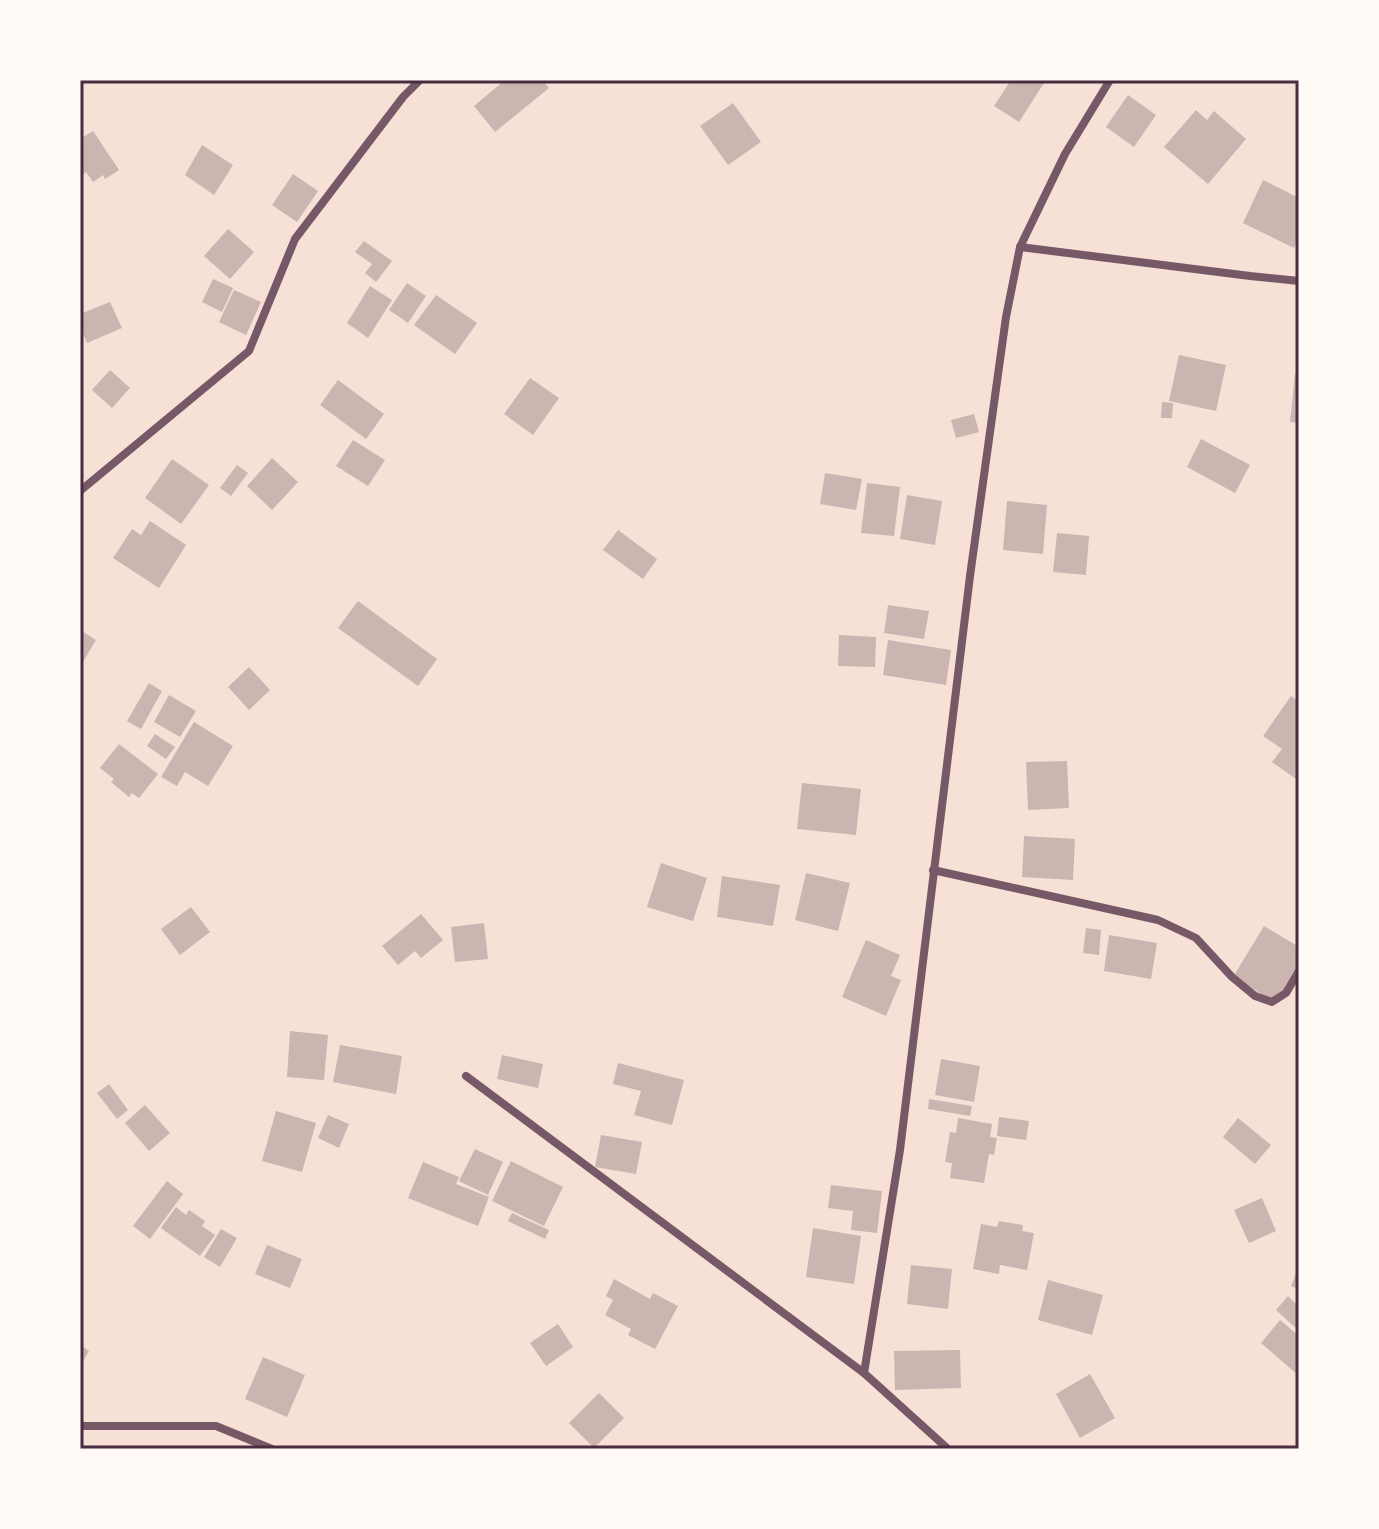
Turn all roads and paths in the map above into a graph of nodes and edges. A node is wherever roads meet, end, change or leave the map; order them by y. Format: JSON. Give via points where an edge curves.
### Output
{"nodes":[{"id":1,"x":420,"y":80,"type":"edge"},
{"id":2,"x":1110,"y":80,"type":"edge"},
{"id":3,"x":1020,"y":247,"type":"junction"},
{"id":4,"x":1299,"y":281,"type":"edge"},
{"id":5,"x":80,"y":491,"type":"edge"},
{"id":6,"x":933,"y":870,"type":"junction"},
{"id":7,"x":1299,"y":971,"type":"edge"},
{"id":8,"x":466,"y":1076,"type":"dead end"},
{"id":9,"x":864,"y":1373,"type":"junction"},
{"id":10,"x":80,"y":1426,"type":"edge"},
{"id":11,"x":272,"y":1449,"type":"edge"},
{"id":12,"x":948,"y":1449,"type":"edge"}],
"edges":[{"from":1,"to":5,"type":"street","via":[[295,239],[249,351]]},
{"from":2,"to":3,"type":"street","via":[[1065,154]]},
{"from":3,"to":4,"type":"street"},
{"from":3,"to":6,"type":"street","via":[[1006,317]]},
{"from":6,"to":7,"type":"street","via":[[1158,920],[1196,938],[1232,977],[1272,1002],[1286,993]]},
{"from":6,"to":9,"type":"street","via":[[900,1150]]},
{"from":8,"to":9,"type":"street"},
{"from":9,"to":12,"type":"street"},
{"from":10,"to":11,"type":"street","via":[[216,1426]]}]}
